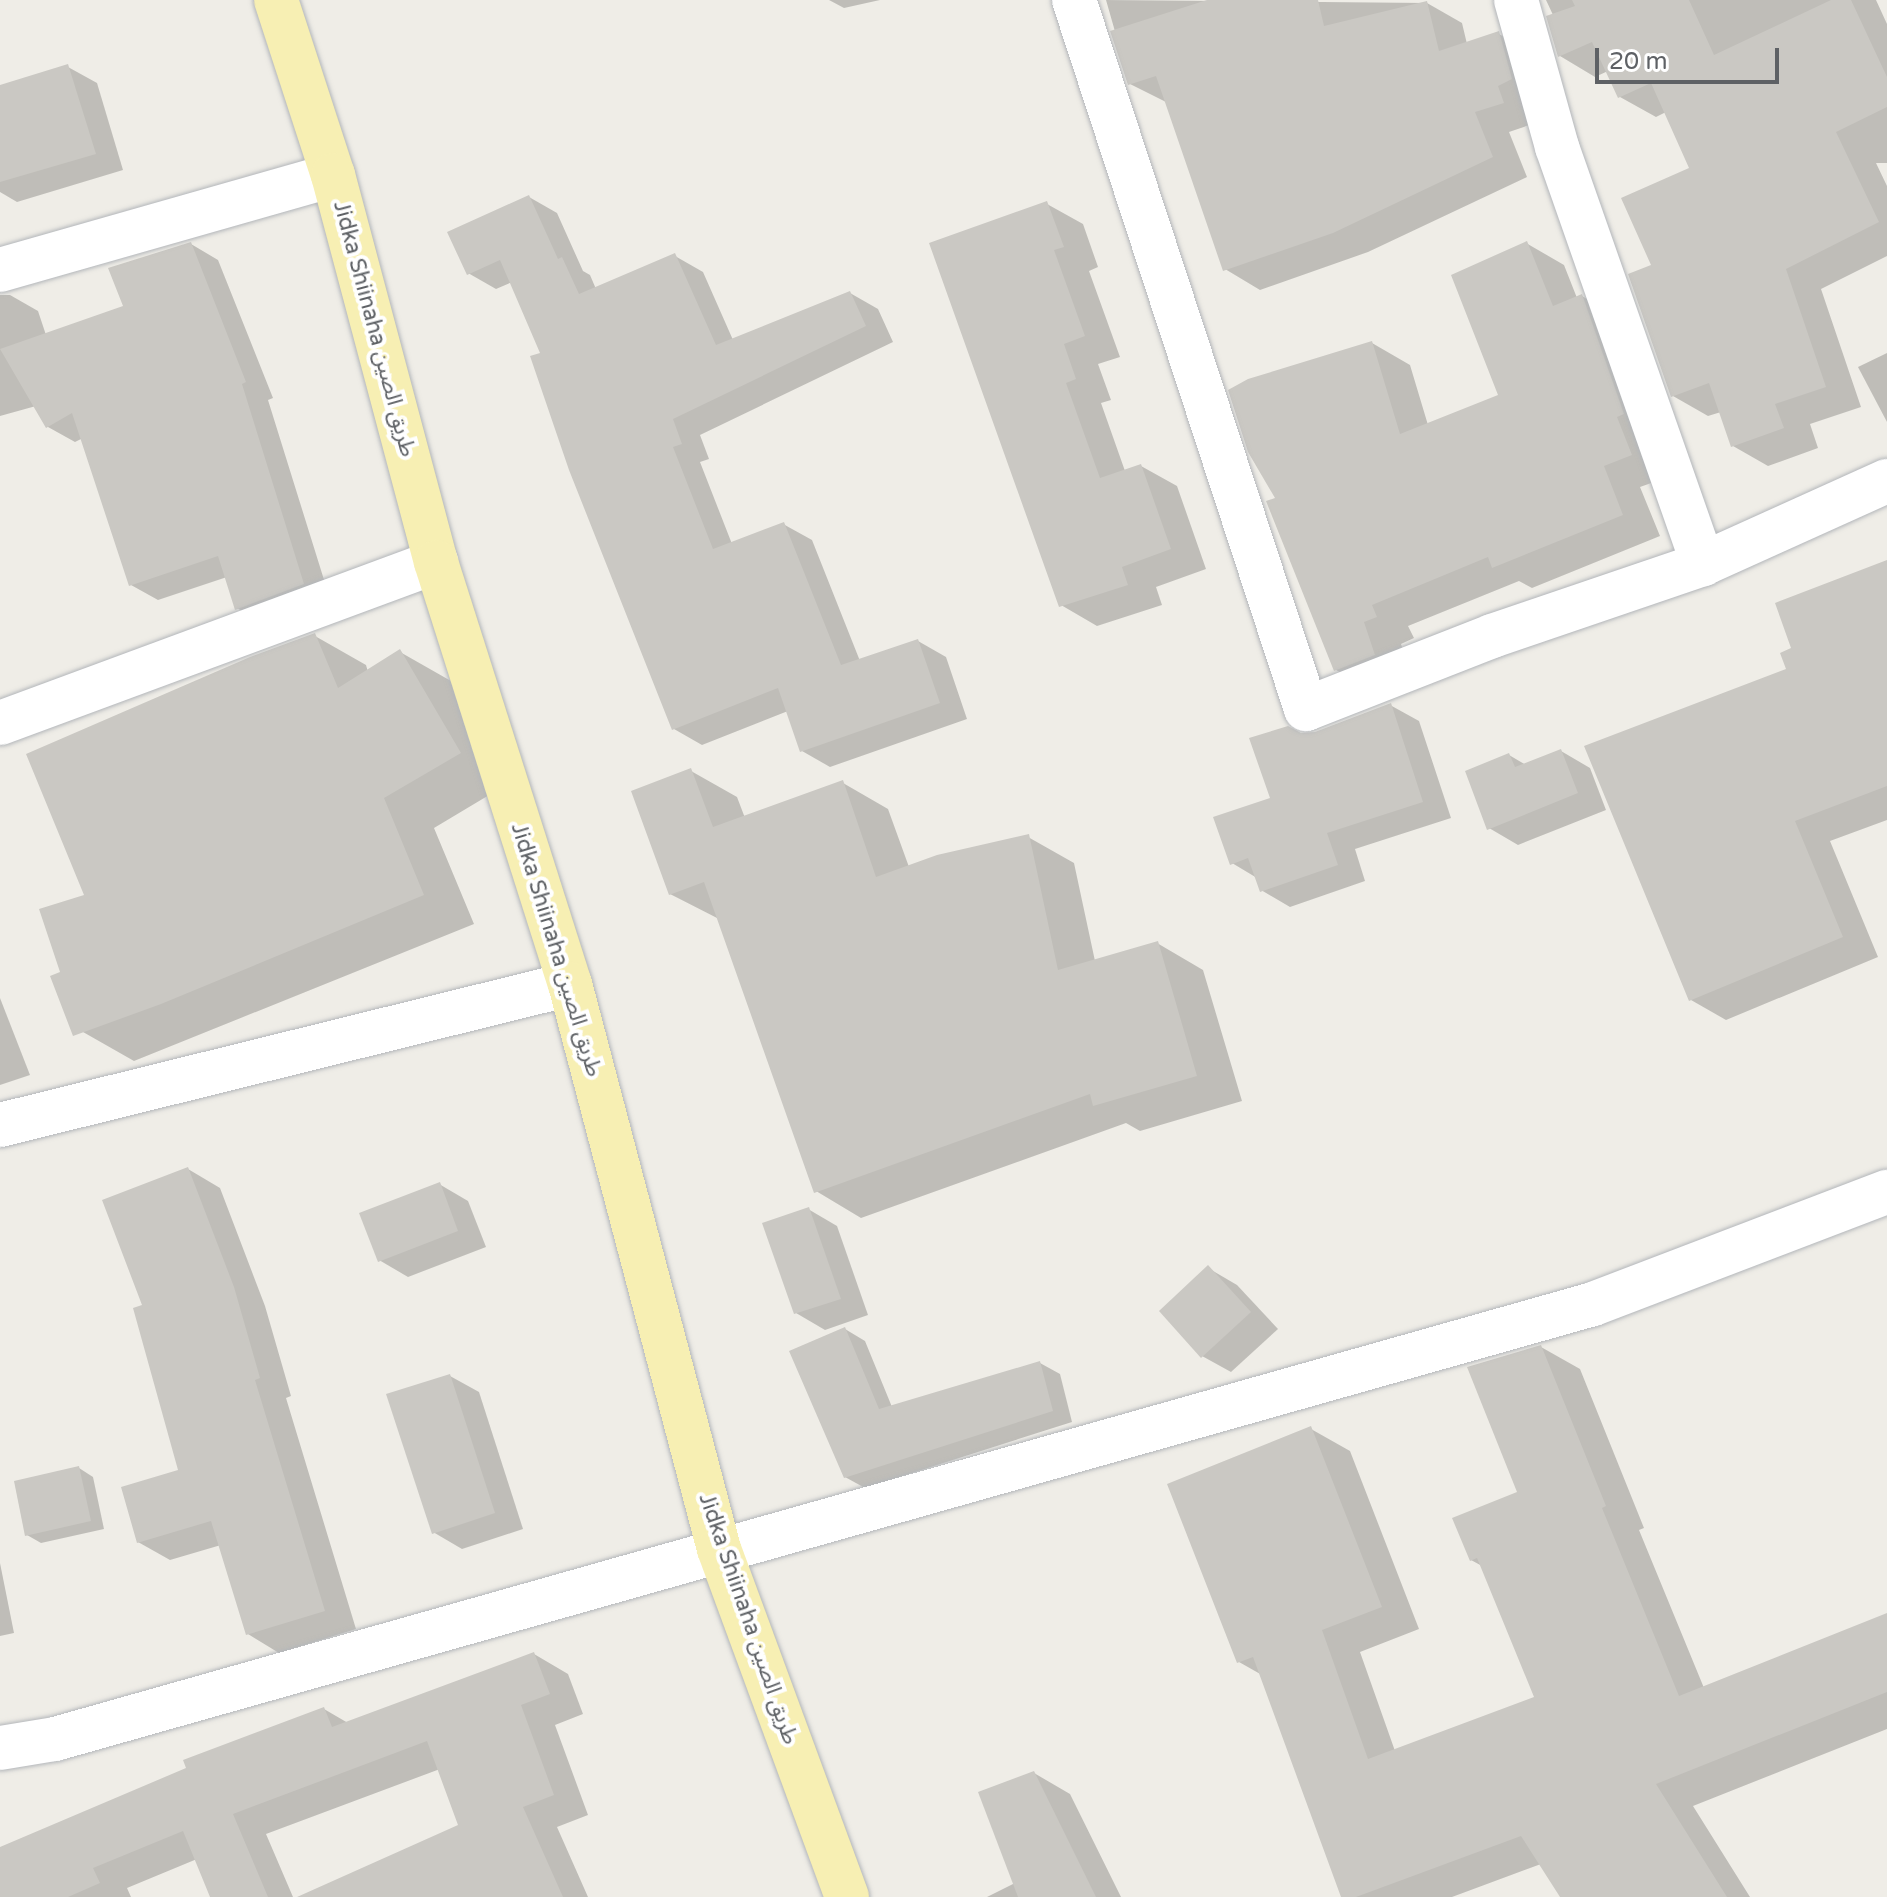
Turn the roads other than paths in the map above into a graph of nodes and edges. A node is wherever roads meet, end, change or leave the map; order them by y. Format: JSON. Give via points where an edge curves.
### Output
{"nodes":[{"id":1,"x":276,"y":0,"type":"edge"},
{"id":2,"x":1074,"y":0,"type":"edge"},
{"id":3,"x":1516,"y":0,"type":"edge"},
{"id":4,"x":333,"y":175,"type":"junction"},
{"id":5,"x":0,"y":270,"type":"edge"},
{"id":6,"x":1887,"y":481,"type":"edge"},
{"id":7,"x":436,"y":562,"type":"junction"},
{"id":8,"x":1703,"y":564,"type":"junction"},
{"id":9,"x":0,"y":723,"type":"edge"},
{"id":10,"x":570,"y":984,"type":"junction"},
{"id":11,"x":0,"y":1125,"type":"edge"},
{"id":12,"x":1887,"y":1192,"type":"edge"},
{"id":13,"x":719,"y":1549,"type":"junction"},
{"id":14,"x":0,"y":1748,"type":"edge"},
{"id":15,"x":847,"y":1897,"type":"edge"}],
"edges":[{"from":1,"to":4,"type":"main road","name":"Jidka Shiinaha طريق الصين"},
{"from":2,"to":8,"type":"street","via":[[1306,709],[1492,636]]},
{"from":3,"to":8,"type":"street","via":[[1557,147]]},
{"from":4,"to":5,"type":"street"},
{"from":4,"to":7,"type":"main road","name":"Jidka Shiinaha طريق الصين"},
{"from":6,"to":8,"type":"street"},
{"from":7,"to":9,"type":"street"},
{"from":7,"to":10,"type":"main road","name":"Jidka Shiinaha طريق الصين"},
{"from":10,"to":11,"type":"street"},
{"from":10,"to":13,"type":"main road","name":"Jidka Shiinaha طريق الصين"},
{"from":12,"to":13,"type":"street","via":[[1593,1304]]},
{"from":13,"to":14,"type":"street","via":[[55,1739]]},
{"from":13,"to":15,"type":"main road","name":"Jidka Shiinaha طريق الصين"}]}
